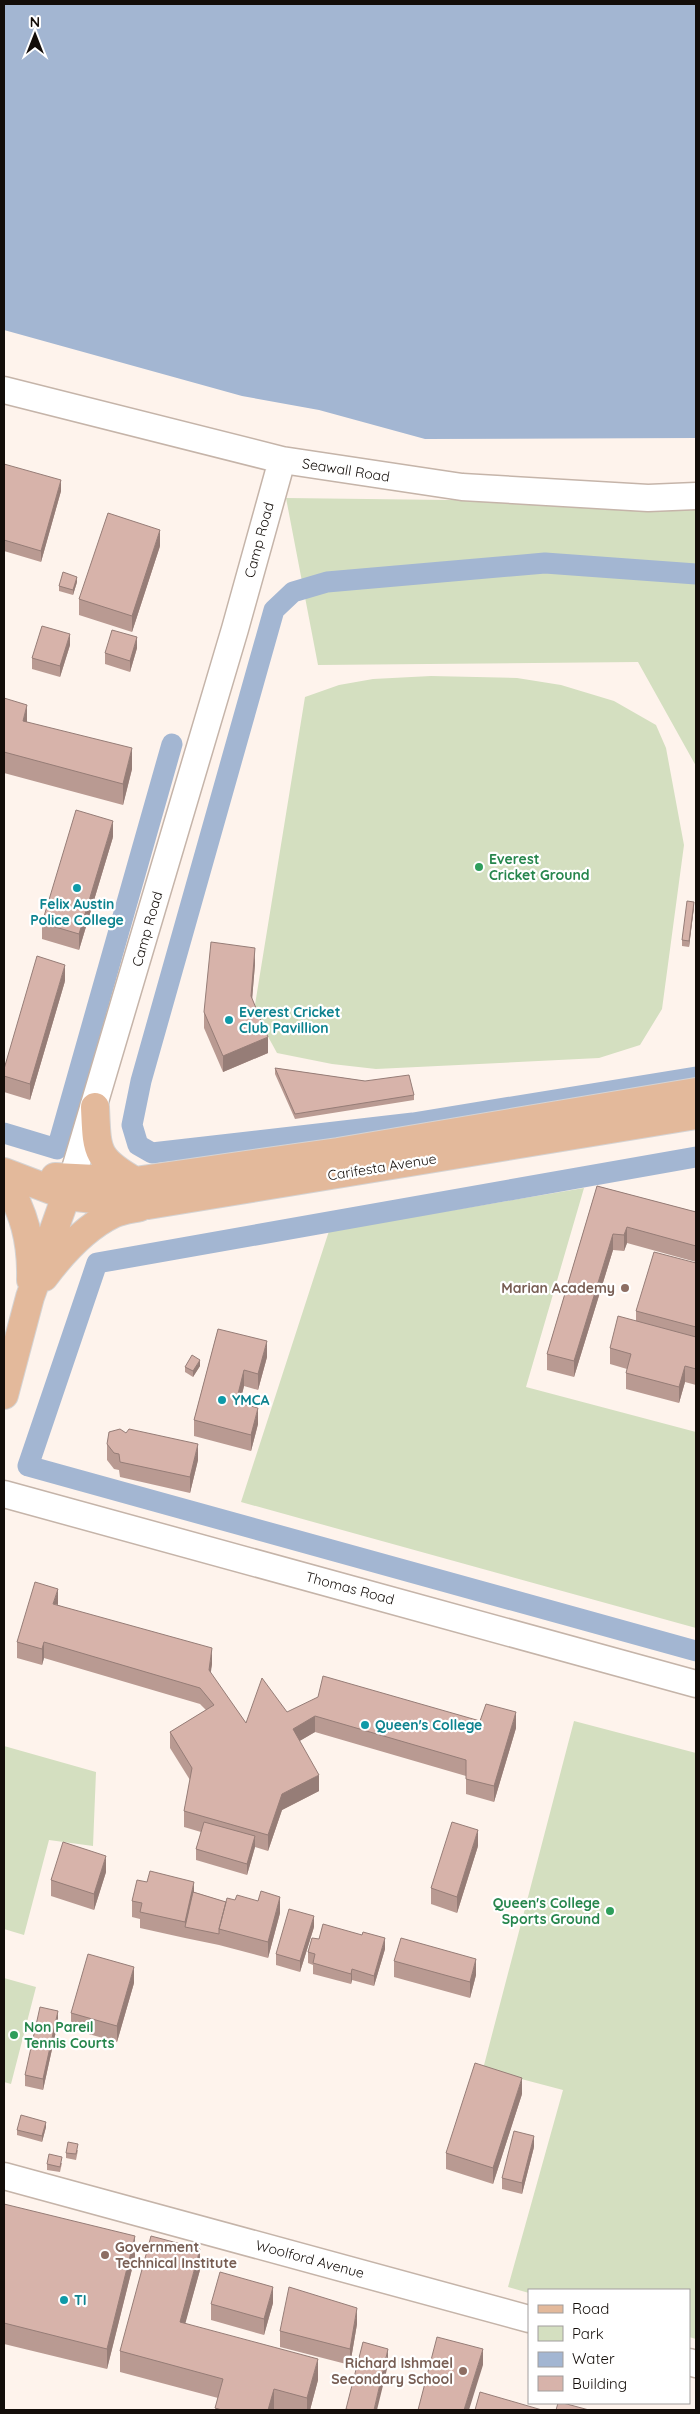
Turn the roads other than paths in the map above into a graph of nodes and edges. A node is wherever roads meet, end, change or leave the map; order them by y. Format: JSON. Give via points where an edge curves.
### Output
{"nodes":[{"id":1,"x":4,"y":390,"type":"edge"},
{"id":2,"x":282,"y":460,"type":"junction"},
{"id":3,"x":696,"y":496,"type":"edge"},
{"id":4,"x":696,"y":1092,"type":"edge"},
{"id":5,"x":94,"y":1107,"type":"junction"},
{"id":6,"x":696,"y":1115,"type":"edge"},
{"id":7,"x":4,"y":1172,"type":"edge"},
{"id":8,"x":4,"y":1178,"type":"edge"},
{"id":9,"x":135,"y":1181,"type":"junction"},
{"id":10,"x":70,"y":1188,"type":"junction"},
{"id":11,"x":148,"y":1205,"type":"junction"},
{"id":12,"x":30,"y":1297,"type":"junction"},
{"id":13,"x":4,"y":1395,"type":"edge"},
{"id":14,"x":4,"y":1494,"type":"edge"},
{"id":15,"x":696,"y":1684,"type":"edge"},
{"id":16,"x":4,"y":2176,"type":"edge"},
{"id":17,"x":528,"y":2319,"type":"edge"}],
"edges":[{"from":1,"to":2,"type":"street","name":"Seawall Road"},
{"from":2,"to":3,"type":"street","name":"Seawall Road","via":[[462,487],[648,498]]},
{"from":2,"to":5,"type":"street","name":"Camp Road"},
{"from":4,"to":9,"type":"main road","name":"Carifesta Avenue","via":[[338,1152]]},
{"from":5,"to":9,"type":"main road","via":[[96,1139],[104,1160]]},
{"from":5,"to":10,"type":"street","name":"Camp Road"},
{"from":6,"to":11,"type":"main road","name":"Carifesta Avenue"},
{"from":7,"to":10,"type":"main road"},
{"from":8,"to":12,"type":"main road","via":[[24,1218],[31,1255]]},
{"from":9,"to":10,"type":"main road","name":"Carifesta Avenue"},
{"from":10,"to":11,"type":"main road","name":"Carifesta Avenue"},
{"from":10,"to":12,"type":"main road","name":"Camp Road"},
{"from":11,"to":12,"type":"main road","via":[[114,1213],[92,1228],[59,1257]]},
{"from":12,"to":13,"type":"main road","name":"Camp Road"},
{"from":14,"to":15,"type":"street","name":"Thomas Road"},
{"from":16,"to":17,"type":"street","name":"Woolford Avenue"}]}
